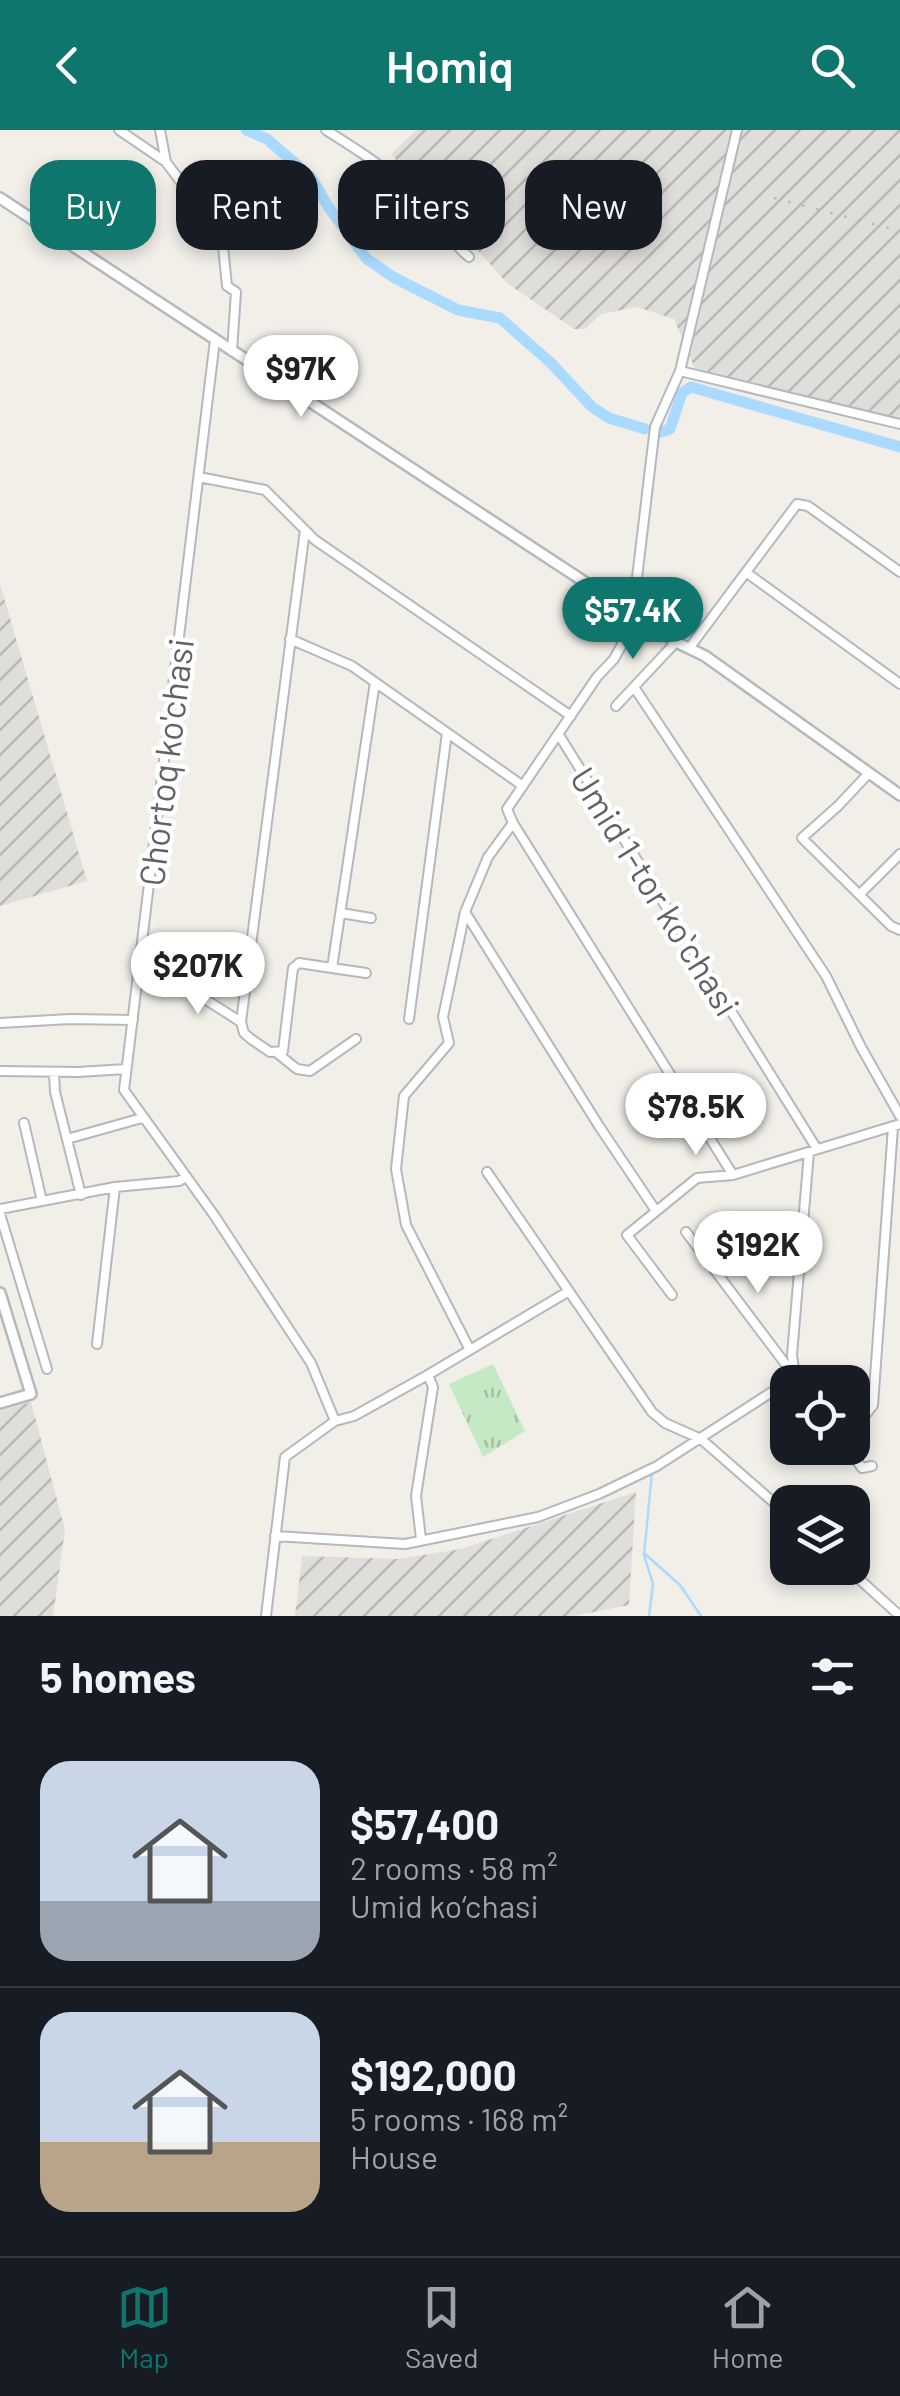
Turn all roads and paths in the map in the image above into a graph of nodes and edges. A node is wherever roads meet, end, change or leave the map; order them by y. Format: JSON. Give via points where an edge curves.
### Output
{"nodes":[{"id":1,"x":119,"y":130,"type":"edge"},
{"id":2,"x":160,"y":130,"type":"edge"},
{"id":3,"x":326,"y":130,"type":"edge"},
{"id":4,"x":737,"y":130,"type":"edge"},
{"id":5,"x":166,"y":162,"type":"junction"},
{"id":6,"x":0,"y":198,"type":"edge"},
{"id":7,"x":468,"y":257,"type":"dead end"},
{"id":8,"x":216,"y":340,"type":"junction"},
{"id":9,"x":232,"y":351,"type":"junction"},
{"id":10,"x":680,"y":371,"type":"junction"},
{"id":11,"x":900,"y":424,"type":"edge"},
{"id":12,"x":199,"y":477,"type":"junction"},
{"id":13,"x":305,"y":530,"type":"junction"},
{"id":14,"x":900,"y":572,"type":"edge"},
{"id":15,"x":747,"y":573,"type":"junction"},
{"id":16,"x":624,"y":608,"type":"junction"},
{"id":17,"x":636,"y":616,"type":"junction"},
{"id":18,"x":290,"y":639,"type":"junction"},
{"id":19,"x":676,"y":642,"type":"junction"},
{"id":20,"x":690,"y":647,"type":"junction"},
{"id":21,"x":375,"y":682,"type":"junction"},
{"id":22,"x":900,"y":684,"type":"edge"},
{"id":23,"x":634,"y":687,"type":"junction"},
{"id":24,"x":616,"y":706,"type":"dead end"},
{"id":25,"x":571,"y":716,"type":"junction"},
{"id":26,"x":447,"y":732,"type":"junction"},
{"id":27,"x":558,"y":735,"type":"junction"},
{"id":28,"x":869,"y":773,"type":"junction"},
{"id":29,"x":522,"y":786,"type":"junction"},
{"id":30,"x":900,"y":795,"type":"edge"},
{"id":31,"x":513,"y":823,"type":"junction"},
{"id":32,"x":900,"y":854,"type":"edge"},
{"id":33,"x":860,"y":894,"type":"junction"},
{"id":34,"x":465,"y":912,"type":"junction"},
{"id":35,"x":340,"y":914,"type":"junction"},
{"id":36,"x":371,"y":918,"type":"dead end"},
{"id":37,"x":900,"y":930,"type":"edge"},
{"id":38,"x":142,"y":952,"type":"junction"},
{"id":39,"x":332,"y":968,"type":"junction"},
{"id":40,"x":366,"y":973,"type":"dead end"},
{"id":41,"x":409,"y":1019,"type":"dead end"},
{"id":42,"x":133,"y":1020,"type":"junction"},
{"id":43,"x":241,"y":1022,"type":"junction"},
{"id":44,"x":0,"y":1023,"type":"edge"},
{"id":45,"x":356,"y":1039,"type":"dead end"},
{"id":46,"x":276,"y":1053,"type":"junction"},
{"id":47,"x":126,"y":1069,"type":"junction"},
{"id":48,"x":0,"y":1071,"type":"edge"},
{"id":49,"x":54,"y":1073,"type":"junction"},
{"id":50,"x":900,"y":1116,"type":"edge"},
{"id":51,"x":142,"y":1118,"type":"junction"},
{"id":52,"x":24,"y":1123,"type":"dead end"},
{"id":53,"x":896,"y":1126,"type":"edge"},
{"id":54,"x":67,"y":1139,"type":"junction"},
{"id":55,"x":813,"y":1151,"type":"junction"},
{"id":56,"x":487,"y":1172,"type":"dead end"},
{"id":57,"x":733,"y":1175,"type":"junction"},
{"id":58,"x":186,"y":1177,"type":"junction"},
{"id":59,"x":115,"y":1187,"type":"junction"},
{"id":60,"x":81,"y":1196,"type":"junction"},
{"id":61,"x":42,"y":1201,"type":"junction"},
{"id":62,"x":0,"y":1211,"type":"edge"},
{"id":63,"x":656,"y":1211,"type":"junction"},
{"id":64,"x":686,"y":1232,"type":"dead end"},
{"id":65,"x":569,"y":1291,"type":"junction"},
{"id":66,"x":0,"y":1293,"type":"edge"},
{"id":67,"x":672,"y":1295,"type":"dead end"},
{"id":68,"x":97,"y":1344,"type":"dead end"},
{"id":69,"x":470,"y":1350,"type":"junction"},
{"id":70,"x":786,"y":1365,"type":"edge"},
{"id":71,"x":794,"y":1365,"type":"edge"},
{"id":72,"x":47,"y":1369,"type":"dead end"},
{"id":73,"x":428,"y":1375,"type":"junction"},
{"id":74,"x":770,"y":1397,"type":"edge"},
{"id":75,"x":0,"y":1403,"type":"edge"},
{"id":76,"x":870,"y":1409,"type":"edge"},
{"id":77,"x":335,"y":1421,"type":"junction"},
{"id":78,"x":702,"y":1439,"type":"junction"},
{"id":79,"x":860,"y":1465,"type":"edge"},
{"id":80,"x":872,"y":1466,"type":"dead end"},
{"id":81,"x":770,"y":1499,"type":"edge"},
{"id":82,"x":275,"y":1536,"type":"junction"},
{"id":83,"x":421,"y":1540,"type":"junction"},
{"id":84,"x":866,"y":1585,"type":"edge"},
{"id":85,"x":266,"y":1616,"type":"edge"},
{"id":86,"x":900,"y":1616,"type":"edge"}],
"edges":[{"from":1,"to":5,"type":"street"},
{"from":2,"to":5,"type":"street"},
{"from":3,"to":7,"type":"street","via":[[382,167]]},
{"from":4,"to":10,"type":"street"},
{"from":5,"to":9,"type":"street","via":[[222,237],[227,286],[236,292]]},
{"from":6,"to":8,"type":"street"},
{"from":8,"to":9,"type":"street"},
{"from":8,"to":12,"type":"street","name":"Chortoq ko'chasi"},
{"from":9,"to":16,"type":"street"},
{"from":10,"to":11,"type":"street"},
{"from":10,"to":16,"type":"street","via":[[655,427],[636,586]]},
{"from":12,"to":13,"type":"street","via":[[265,490]]},
{"from":12,"to":38,"type":"street","name":"Chortoq ko'chasi"},
{"from":13,"to":18,"type":"street"},
{"from":13,"to":25,"type":"street"},
{"from":14,"to":15,"type":"street","via":[[797,504]]},
{"from":15,"to":20,"type":"street"},
{"from":15,"to":22,"type":"street"},
{"from":16,"to":17,"type":"street"},
{"from":17,"to":19,"type":"street"},
{"from":17,"to":25,"type":"street"},
{"from":18,"to":21,"type":"street"},
{"from":18,"to":43,"type":"street"},
{"from":19,"to":20,"type":"street"},
{"from":19,"to":23,"type":"street"},
{"from":20,"to":28,"type":"street"},
{"from":21,"to":26,"type":"street"},
{"from":21,"to":35,"type":"street"},
{"from":23,"to":24,"type":"street"},
{"from":23,"to":50,"type":"street","via":[[826,976]]},
{"from":25,"to":27,"type":"street"},
{"from":26,"to":29,"type":"street"},
{"from":26,"to":41,"type":"street"},
{"from":27,"to":29,"type":"street"},
{"from":27,"to":55,"type":"street","name":"Umid 1-tor koʻchasi"},
{"from":28,"to":30,"type":"street"},
{"from":28,"to":33,"type":"street","via":[[802,838]]},
{"from":29,"to":31,"type":"street","via":[[506,809]]},
{"from":31,"to":34,"type":"street","via":[[488,857]]},
{"from":31,"to":57,"type":"street"},
{"from":32,"to":33,"type":"street"},
{"from":33,"to":37,"type":"street"},
{"from":34,"to":63,"type":"street"},
{"from":34,"to":69,"type":"street","via":[[444,1017],[449,1043],[404,1096],[396,1169],[406,1225]]},
{"from":35,"to":36,"type":"street"},
{"from":35,"to":39,"type":"street"},
{"from":38,"to":42,"type":"street","name":"Chortoq ko'chasi"},
{"from":38,"to":43,"type":"street"},
{"from":39,"to":40,"type":"street"},
{"from":39,"to":46,"type":"street","via":[[293,968],[284,1048]]},
{"from":42,"to":44,"type":"street"},
{"from":42,"to":47,"type":"street","name":"Chortoq ko'chasi"},
{"from":43,"to":46,"type":"street","via":[[246,1035]]},
{"from":45,"to":46,"type":"street","via":[[310,1071]]},
{"from":47,"to":49,"type":"street"},
{"from":47,"to":51,"type":"street","name":"Chortoq ko'chasi","via":[[126,1094]]},
{"from":48,"to":49,"type":"street"},
{"from":49,"to":54,"type":"street"},
{"from":51,"to":54,"type":"street"},
{"from":51,"to":58,"type":"street","name":"Chortoq ko'chasi"},
{"from":52,"to":61,"type":"street"},
{"from":53,"to":55,"type":"street"},
{"from":53,"to":76,"type":"street"},
{"from":54,"to":60,"type":"street"},
{"from":55,"to":57,"type":"street"},
{"from":55,"to":71,"type":"street"},
{"from":56,"to":65,"type":"street"},
{"from":57,"to":63,"type":"street","via":[[696,1178]]},
{"from":58,"to":59,"type":"street"},
{"from":58,"to":77,"type":"street","name":"Chortoq ko'chasi","via":[[310,1363]]},
{"from":59,"to":60,"type":"street"},
{"from":59,"to":68,"type":"street"},
{"from":60,"to":61,"type":"street"},
{"from":61,"to":62,"type":"street"},
{"from":62,"to":72,"type":"street"},
{"from":63,"to":67,"type":"street","via":[[627,1235]]},
{"from":64,"to":70,"type":"street"},
{"from":65,"to":69,"type":"street"},
{"from":65,"to":78,"type":"street","via":[[652,1412]]},
{"from":66,"to":75,"type":"street","via":[[31,1394]]},
{"from":69,"to":73,"type":"street"},
{"from":73,"to":77,"type":"street"},
{"from":73,"to":83,"type":"street","via":[[432,1387],[416,1496]]},
{"from":74,"to":78,"type":"street"},
{"from":77,"to":82,"type":"street","via":[[286,1457]]},
{"from":78,"to":81,"type":"street"},
{"from":78,"to":83,"type":"street","via":[[600,1494],[538,1517]]},
{"from":79,"to":80,"type":"street"},
{"from":82,"to":83,"type":"street"},
{"from":82,"to":85,"type":"street"},
{"from":84,"to":86,"type":"street"}]}
